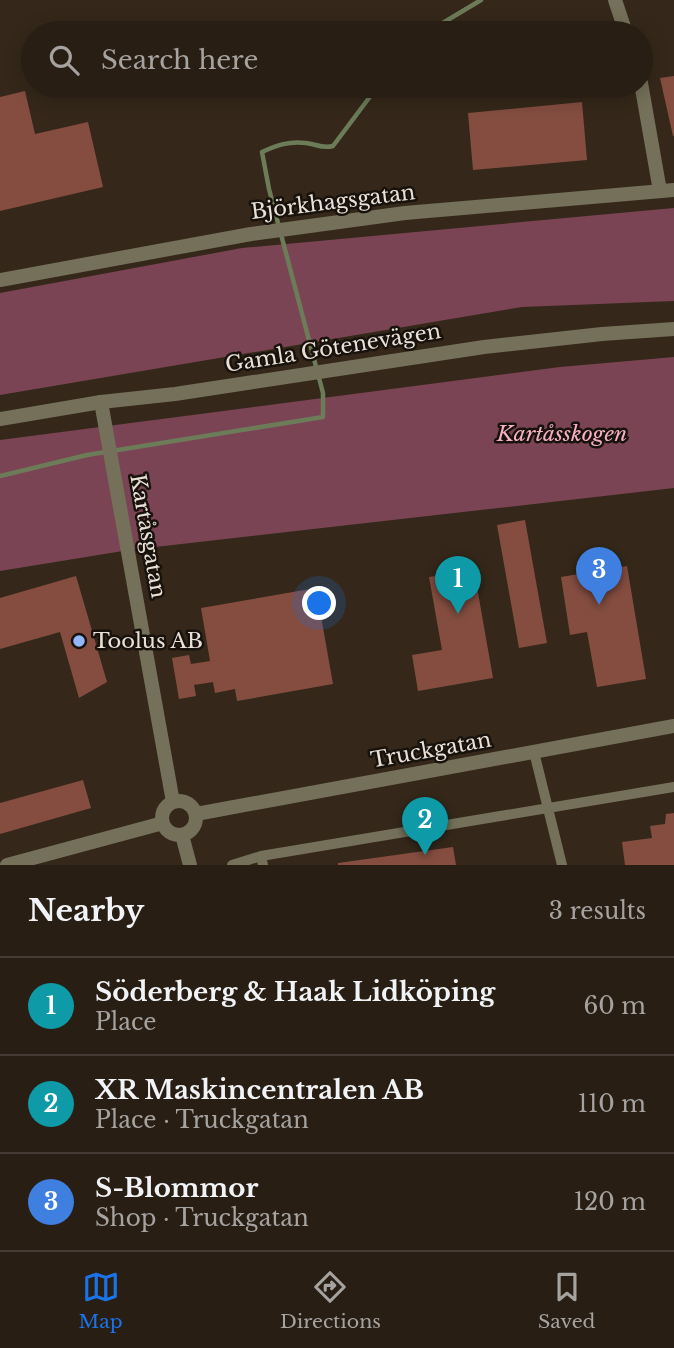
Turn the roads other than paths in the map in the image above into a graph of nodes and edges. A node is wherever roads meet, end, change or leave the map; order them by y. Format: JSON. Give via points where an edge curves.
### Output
{"nodes":[{"id":1,"x":615,"y":0,"type":"edge"},
{"id":2,"x":622,"y":21,"type":"edge"},
{"id":3,"x":645,"y":98,"type":"edge"},
{"id":4,"x":667,"y":191,"type":"edge"},
{"id":5,"x":0,"y":280,"type":"edge"},
{"id":6,"x":674,"y":329,"type":"edge"},
{"id":7,"x":102,"y":402,"type":"junction"},
{"id":8,"x":0,"y":419,"type":"edge"},
{"id":9,"x":674,"y":726,"type":"edge"},
{"id":10,"x":534,"y":752,"type":"junction"},
{"id":11,"x":674,"y":787,"type":"edge"},
{"id":12,"x":173,"y":802,"type":"junction"},
{"id":13,"x":547,"y":809,"type":"junction"},
{"id":14,"x":196,"y":814,"type":"junction"},
{"id":15,"x":163,"y":823,"type":"junction"},
{"id":16,"x":182,"y":835,"type":"junction"},
{"id":17,"x":262,"y":861,"type":"edge"},
{"id":18,"x":7,"y":865,"type":"edge"},
{"id":19,"x":190,"y":865,"type":"edge"},
{"id":20,"x":232,"y":865,"type":"edge"},
{"id":21,"x":562,"y":865,"type":"edge"}],
"edges":[{"from":1,"to":2,"type":"street"},
{"from":3,"to":4,"type":"street"},
{"from":4,"to":5,"type":"street","name":"Björkhagsgatan","via":[[405,213],[276,230]]},
{"from":6,"to":7,"type":"street","name":"Gamla Götenevägen","via":[[484,347]]},
{"from":7,"to":8,"type":"street","name":"Gamla Götenevägen"},
{"from":7,"to":12,"type":"street","name":"Kartåsgatan"},
{"from":9,"to":10,"type":"street","name":"Truckgatan"},
{"from":10,"to":13,"type":"lane"},
{"from":10,"to":14,"type":"street","name":"Truckgatan"},
{"from":11,"to":13,"type":"lane"},
{"from":12,"to":14,"type":"street","via":[[190,804]]},
{"from":12,"to":15,"type":"street","via":[[165,809]]},
{"from":13,"to":17,"type":"lane"},
{"from":13,"to":21,"type":"lane"},
{"from":14,"to":16,"type":"street","via":[[195,825]]},
{"from":15,"to":16,"type":"street","via":[[170,832]]},
{"from":15,"to":18,"type":"street"},
{"from":16,"to":19,"type":"street"},
{"from":17,"to":20,"type":"lane"}]}
